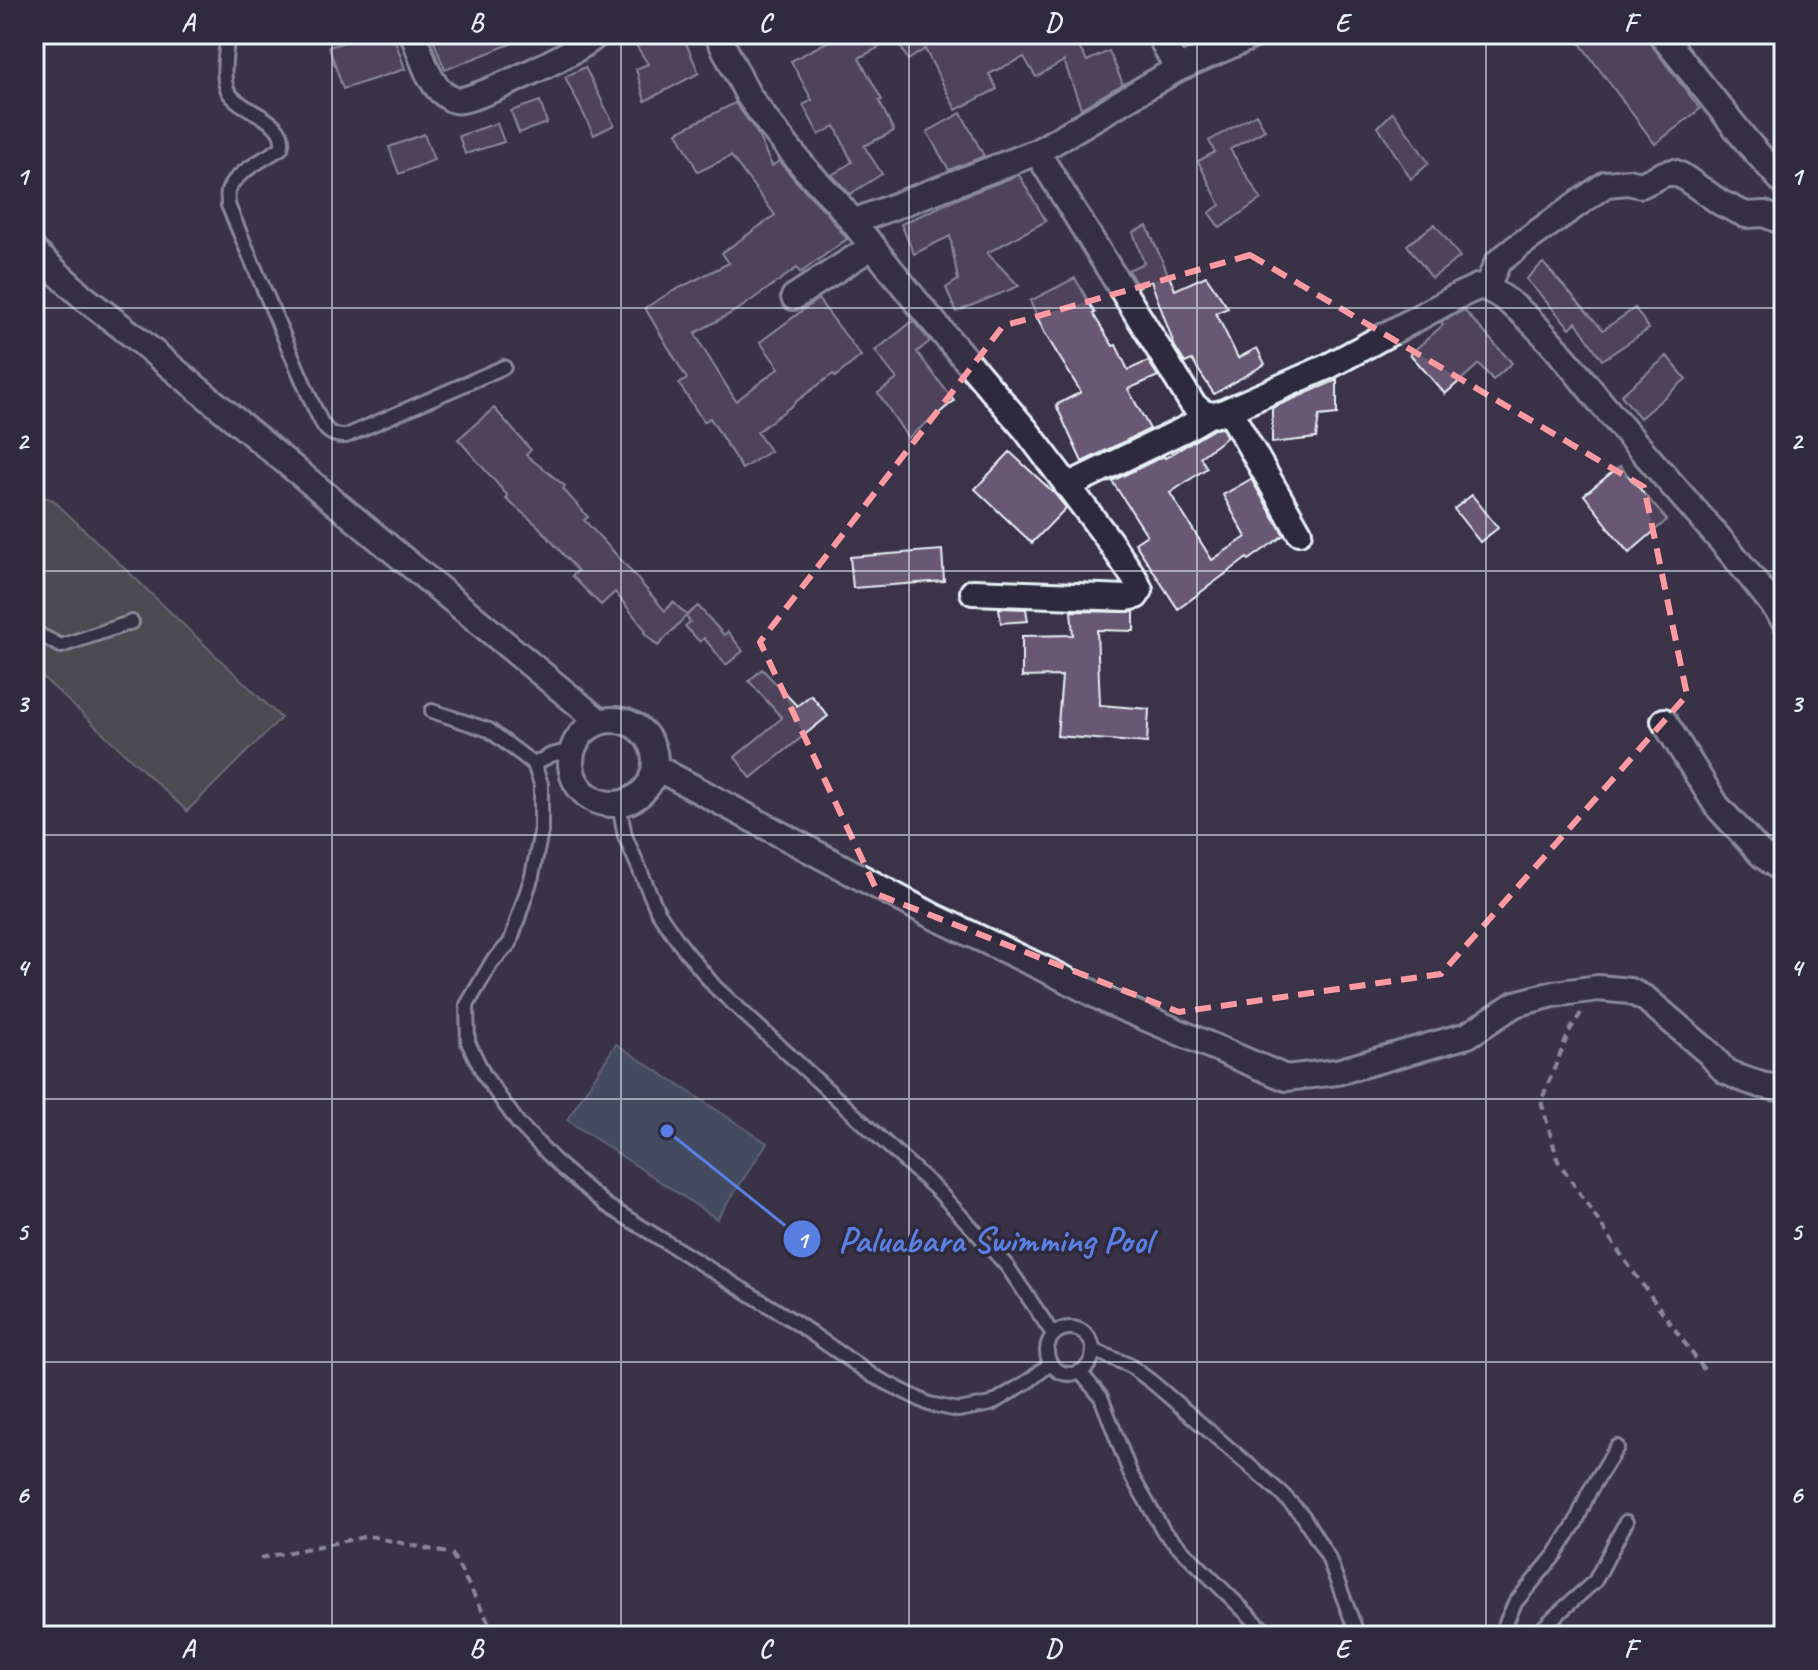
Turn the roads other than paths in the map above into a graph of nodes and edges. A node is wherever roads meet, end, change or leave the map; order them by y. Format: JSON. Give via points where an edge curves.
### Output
{"nodes":[{"id":1,"x":228,"y":34,"type":"edge"},
{"id":2,"x":413,"y":34,"type":"edge"},
{"id":3,"x":597,"y":34,"type":"edge"},
{"id":4,"x":717,"y":34,"type":"edge"},
{"id":5,"x":1159,"y":34,"type":"edge"},
{"id":6,"x":1257,"y":34,"type":"edge"},
{"id":7,"x":1661,"y":34,"type":"edge"},
{"id":8,"x":1177,"y":69,"type":"junction"},
{"id":9,"x":1037,"y":152,"type":"junction"},
{"id":10,"x":1784,"y":183,"type":"edge"},
{"id":11,"x":853,"y":222,"type":"junction"},
{"id":12,"x":1784,"y":222,"type":"edge"},
{"id":13,"x":873,"y":246,"type":"junction"},
{"id":14,"x":34,"y":251,"type":"edge"},
{"id":15,"x":1486,"y":288,"type":"junction"},
{"id":16,"x":794,"y":297,"type":"dead end"},
{"id":17,"x":504,"y":367,"type":"dead end"},
{"id":18,"x":1219,"y":412,"type":"junction"},
{"id":19,"x":1067,"y":486,"type":"junction"},
{"id":20,"x":1299,"y":532,"type":"dead end"},
{"id":21,"x":973,"y":592,"type":"dead end"},
{"id":22,"x":1784,"y":620,"type":"edge"},
{"id":23,"x":132,"y":622,"type":"dead end"},
{"id":24,"x":34,"y":632,"type":"edge"},
{"id":25,"x":432,"y":711,"type":"dead end"},
{"id":26,"x":1664,"y":721,"type":"dead end"},
{"id":27,"x":600,"y":722,"type":"junction"},
{"id":28,"x":572,"y":750,"type":"junction"},
{"id":29,"x":534,"y":764,"type":"junction"},
{"id":30,"x":655,"y":767,"type":"junction"},
{"id":31,"x":619,"y":804,"type":"junction"},
{"id":32,"x":1784,"y":871,"type":"edge"},
{"id":33,"x":1784,"y":1089,"type":"edge"},
{"id":34,"x":1053,"y":1334,"type":"junction"},
{"id":35,"x":1093,"y":1350,"type":"junction"},
{"id":36,"x":1050,"y":1364,"type":"junction"},
{"id":37,"x":1080,"y":1372,"type":"junction"},
{"id":38,"x":1617,"y":1447,"type":"dead end"},
{"id":39,"x":1626,"y":1522,"type":"dead end"},
{"id":40,"x":1270,"y":1636,"type":"edge"},
{"id":41,"x":1358,"y":1636,"type":"edge"},
{"id":42,"x":1500,"y":1636,"type":"edge"},
{"id":43,"x":1535,"y":1636,"type":"edge"}],
"edges":[{"from":1,"to":17,"type":"lane","via":[[225,79],[230,95],[275,127],[283,143],[232,183],[228,205],[326,430],[346,436]]},
{"from":2,"to":3,"type":"street","via":[[432,79],[447,97],[460,101],[572,51]]},
{"from":4,"to":11,"type":"street","via":[[758,110]]},
{"from":5,"to":8,"type":"street"},
{"from":6,"to":8,"type":"street"},
{"from":7,"to":10,"type":"street"},
{"from":8,"to":9,"type":"street"},
{"from":9,"to":11,"type":"street"},
{"from":9,"to":18,"type":"street","via":[[1192,403],[1203,413]]},
{"from":11,"to":13,"type":"street"},
{"from":12,"to":15,"type":"street","via":[[1764,214],[1746,215],[1673,172],[1641,185],[1606,184],[1498,262]]},
{"from":13,"to":16,"type":"street"},
{"from":13,"to":19,"type":"street"},
{"from":14,"to":27,"type":"street","via":[[83,297]]},
{"from":15,"to":18,"type":"street","via":[[1460,295],[1329,366]]},
{"from":15,"to":22,"type":"street","via":[[1510,302],[1549,340]]},
{"from":18,"to":19,"type":"street"},
{"from":18,"to":20,"type":"street"},
{"from":19,"to":21,"type":"street","via":[[1135,579],[1140,590],[1136,596]]},
{"from":23,"to":24,"type":"lane","via":[[61,646]]},
{"from":25,"to":29,"type":"lane","via":[[489,730]]},
{"from":26,"to":32,"type":"street","via":[[1717,806]]},
{"from":27,"to":28,"type":"street","via":[[586,729]]},
{"from":27,"to":30,"type":"street","via":[[622,721],[643,732],[654,751]]},
{"from":28,"to":29,"type":"lane"},
{"from":28,"to":31,"type":"street","via":[[573,771],[584,792]]},
{"from":29,"to":36,"type":"lane","via":[[541,784],[541,832],[532,876],[510,943],[467,1005],[468,1042],[518,1123],[606,1205],[873,1376],[929,1404],[958,1410],[991,1404]]},
{"from":30,"to":31,"type":"street","via":[[646,788]]},
{"from":30,"to":33,"type":"street","via":[[933,916],[1111,1003],[1286,1078],[1337,1072],[1468,1035],[1515,1004],[1598,988],[1630,991],[1646,999],[1725,1071]]},
{"from":31,"to":34,"type":"lane","via":[[625,836],[658,912],[715,987],[938,1191],[1007,1266]]},
{"from":34,"to":35,"type":"lane","via":[[1075,1328],[1089,1338]]},
{"from":34,"to":36,"type":"lane","via":[[1046,1348]]},
{"from":35,"to":37,"type":"lane","via":[[1090,1363]]},
{"from":35,"to":41,"type":"lane","via":[[1152,1382],[1303,1516],[1328,1557]]},
{"from":36,"to":37,"type":"lane","via":[[1060,1372]]},
{"from":37,"to":40,"type":"lane","via":[[1101,1397],[1131,1475],[1164,1532]]},
{"from":38,"to":42,"type":"lane","via":[[1576,1522],[1515,1603]]},
{"from":39,"to":43,"type":"lane","via":[[1595,1581]]}]}
